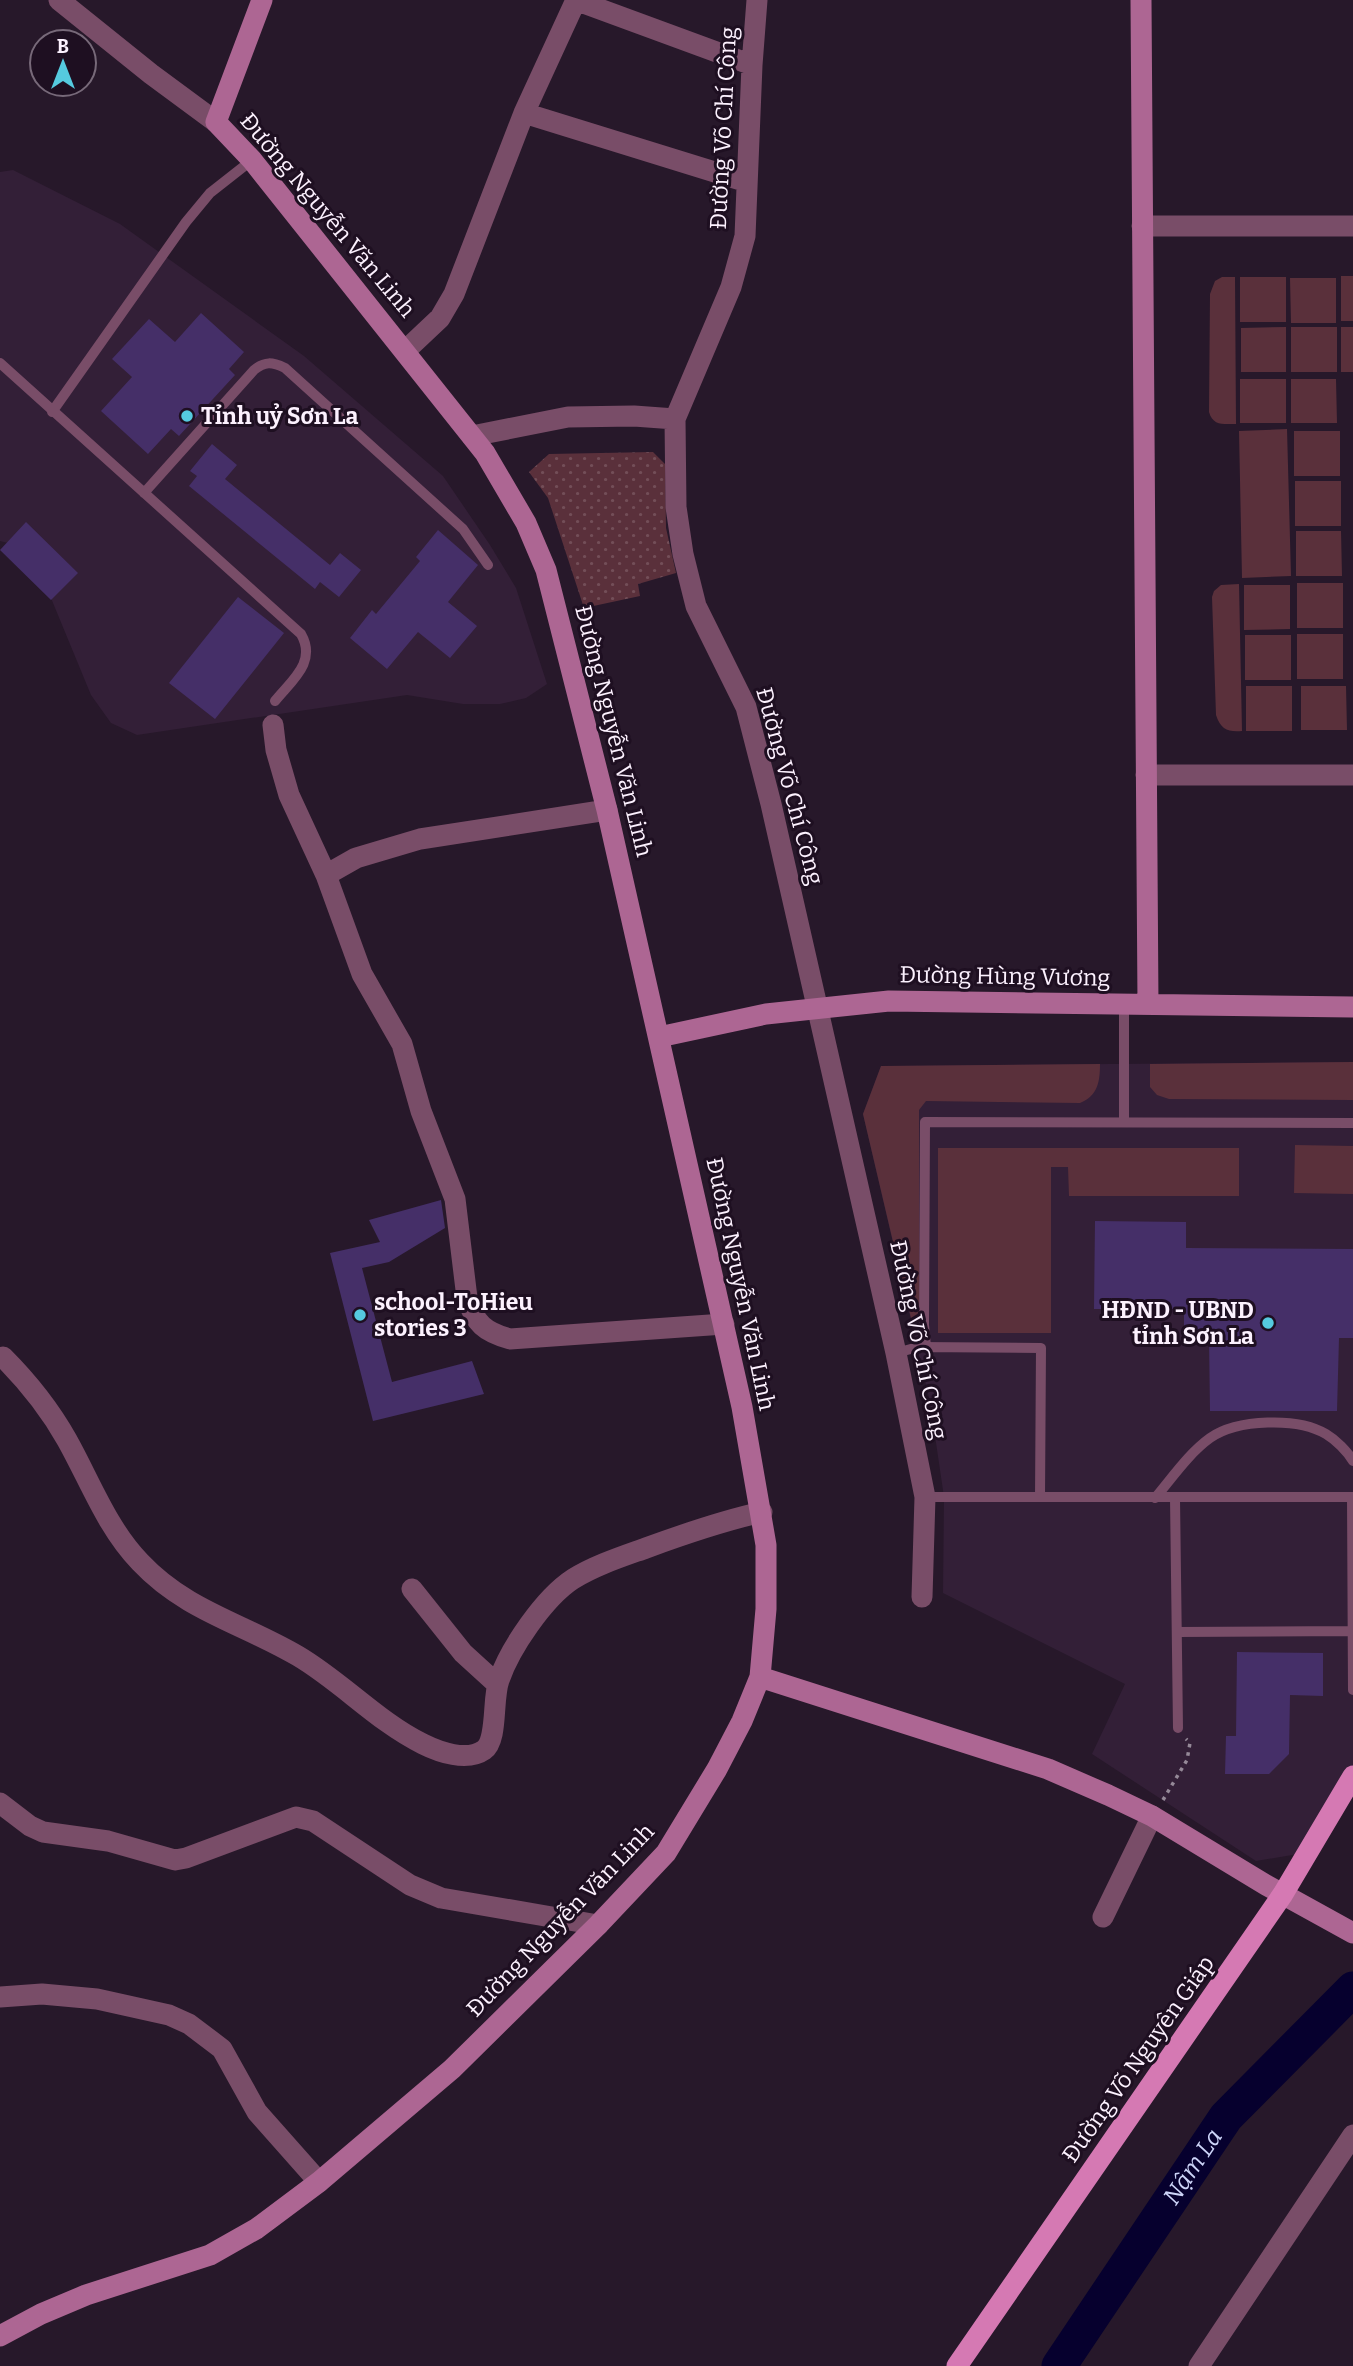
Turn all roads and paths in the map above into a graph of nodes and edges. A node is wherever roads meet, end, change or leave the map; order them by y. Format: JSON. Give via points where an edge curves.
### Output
{"nodes":[{"id":1,"x":59,"y":0,"type":"edge"},
{"id":2,"x":262,"y":0,"type":"edge"},
{"id":3,"x":576,"y":0,"type":"edge"},
{"id":4,"x":757,"y":0,"type":"edge"},
{"id":5,"x":1141,"y":0,"type":"edge"},
{"id":6,"x":751,"y":65,"type":"junction"},
{"id":7,"x":524,"y":113,"type":"junction"},
{"id":8,"x":216,"y":122,"type":"junction"},
{"id":9,"x":252,"y":160,"type":"junction"},
{"id":10,"x":747,"y":182,"type":"junction"},
{"id":11,"x":1142,"y":226,"type":"junction"},
{"id":12,"x":1353,"y":226,"type":"edge"},
{"id":13,"x":405,"y":351,"type":"junction"},
{"id":14,"x":0,"y":363,"type":"edge"},
{"id":15,"x":52,"y":412,"type":"junction"},
{"id":16,"x":675,"y":419,"type":"junction"},
{"id":17,"x":472,"y":436,"type":"junction"},
{"id":18,"x":144,"y":492,"type":"junction"},
{"id":19,"x":488,"y":565,"type":"dead end"},
{"id":20,"x":275,"y":701,"type":"dead end"},
{"id":21,"x":273,"y":725,"type":"dead end"},
{"id":22,"x":1146,"y":775,"type":"junction"},
{"id":23,"x":1353,"y":775,"type":"edge"},
{"id":24,"x":607,"y":810,"type":"junction"},
{"id":25,"x":326,"y":875,"type":"junction"},
{"id":26,"x":1124,"y":1004,"type":"junction"},
{"id":27,"x":1148,"y":1004,"type":"junction"},
{"id":28,"x":1353,"y":1006,"type":"edge"},
{"id":29,"x":818,"y":1008,"type":"junction"},
{"id":30,"x":659,"y":1037,"type":"junction"},
{"id":31,"x":1124,"y":1121,"type":"junction"},
{"id":32,"x":1353,"y":1123,"type":"edge"},
{"id":33,"x":724,"y":1324,"type":"junction"},
{"id":34,"x":926,"y":1347,"type":"junction"},
{"id":35,"x":897,"y":1353,"type":"junction"},
{"id":36,"x":3,"y":1357,"type":"dead end"},
{"id":37,"x":1353,"y":1461,"type":"edge"},
{"id":38,"x":925,"y":1497,"type":"junction"},
{"id":39,"x":1040,"y":1497,"type":"junction"},
{"id":40,"x":1352,"y":1497,"type":"edge"},
{"id":41,"x":1155,"y":1498,"type":"junction"},
{"id":42,"x":1175,"y":1498,"type":"junction"},
{"id":43,"x":762,"y":1511,"type":"junction"},
{"id":44,"x":412,"y":1589,"type":"dead end"},
{"id":45,"x":922,"y":1597,"type":"dead end"},
{"id":46,"x":1351,"y":1631,"type":"junction"},
{"id":47,"x":1177,"y":1632,"type":"junction"},
{"id":48,"x":760,"y":1677,"type":"junction"},
{"id":49,"x":497,"y":1684,"type":"junction"},
{"id":50,"x":1353,"y":1690,"type":"edge"},
{"id":51,"x":1178,"y":1728,"type":"joint"},
{"id":52,"x":1353,"y":1776,"type":"edge"},
{"id":53,"x":0,"y":1803,"type":"edge"},
{"id":54,"x":1152,"y":1816,"type":"junction"},
{"id":55,"x":1283,"y":1894,"type":"junction"},
{"id":56,"x":1103,"y":1917,"type":"dead end"},
{"id":57,"x":598,"y":1925,"type":"junction"},
{"id":58,"x":1351,"y":1932,"type":"edge"},
{"id":59,"x":0,"y":1997,"type":"edge"},
{"id":60,"x":1353,"y":2135,"type":"edge"},
{"id":61,"x":319,"y":2182,"type":"junction"},
{"id":62,"x":0,"y":2336,"type":"edge"},
{"id":63,"x":957,"y":2366,"type":"edge"},
{"id":64,"x":1199,"y":2366,"type":"edge"}],
"edges":[{"from":1,"to":8,"type":"street"},
{"from":2,"to":8,"type":"street","name":"Đường Nguyễn Văn Linh"},
{"from":3,"to":6,"type":"street"},
{"from":3,"to":7,"type":"street"},
{"from":4,"to":6,"type":"street","name":"Đường Võ Chí Công"},
{"from":5,"to":11,"type":"street"},
{"from":6,"to":10,"type":"street","name":"Đường Võ Chí Công"},
{"from":7,"to":10,"type":"street"},
{"from":7,"to":13,"type":"street","via":[[454,294],[440,318]]},
{"from":8,"to":9,"type":"street","name":"Đường Nguyễn Văn Linh"},
{"from":9,"to":13,"type":"street","name":"Đường Nguyễn Văn Linh"},
{"from":9,"to":15,"type":"lane","via":[[210,193],[186,222]]},
{"from":10,"to":16,"type":"street","name":"Đường Võ Chí Công","via":[[746,236],[731,287]]},
{"from":11,"to":12,"type":"street"},
{"from":11,"to":22,"type":"street"},
{"from":13,"to":17,"type":"street","name":"Đường Nguyễn Văn Linh"},
{"from":14,"to":15,"type":"lane"},
{"from":15,"to":18,"type":"lane"},
{"from":16,"to":17,"type":"street","via":[[568,417]]},
{"from":16,"to":29,"type":"street","name":"Đường Võ Chí Công","via":[[676,507],[696,606],[746,708]]},
{"from":17,"to":24,"type":"street","name":"Đường Nguyễn Văn Linh","via":[[526,523],[546,570]]},
{"from":18,"to":19,"type":"lane","via":[[254,370],[263,363],[274,363],[285,368],[463,529]]},
{"from":18,"to":20,"type":"lane","via":[[301,634],[308,651],[305,663]]},
{"from":21,"to":25,"type":"street","via":[[289,795]]},
{"from":22,"to":23,"type":"street"},
{"from":22,"to":27,"type":"street"},
{"from":24,"to":25,"type":"street","via":[[419,839],[356,858]]},
{"from":24,"to":30,"type":"street","name":"Đường Nguyễn Văn Linh"},
{"from":25,"to":33,"type":"street","via":[[362,974],[401,1044],[455,1199],[467,1298],[478,1322],[492,1334],[510,1339]]},
{"from":26,"to":27,"type":"street","name":"Đường Hùng Vương"},
{"from":26,"to":29,"type":"street","name":"Đường Hùng Vương","via":[[890,1001]]},
{"from":26,"to":31,"type":"lane"},
{"from":27,"to":28,"type":"street","name":"Đường Hùng Vương"},
{"from":29,"to":30,"type":"street","name":"Đường Hùng Vương"},
{"from":29,"to":35,"type":"street","name":"Đường Võ Chí Công"},
{"from":30,"to":33,"type":"street","name":"Đường Nguyễn Văn Linh"},
{"from":31,"to":32,"type":"lane"},
{"from":31,"to":34,"type":"lane","via":[[925,1122]]},
{"from":33,"to":43,"type":"street","name":"Đường Nguyễn Văn Linh"},
{"from":34,"to":35,"type":"lane"},
{"from":34,"to":39,"type":"lane","via":[[1041,1348]]},
{"from":35,"to":38,"type":"street","name":"Đường Võ Chí Công"},
{"from":36,"to":49,"type":"street","via":[[48,1408],[110,1521],[138,1561],[167,1588],[298,1656],[402,1732],[441,1752],[460,1756],[484,1750],[492,1740]]},
{"from":37,"to":41,"type":"lane","via":[[1325,1433],[1286,1422],[1243,1425],[1211,1437]]},
{"from":38,"to":39,"type":"lane"},
{"from":38,"to":45,"type":"street","name":"Đường Võ Chí Công"},
{"from":39,"to":41,"type":"lane"},
{"from":40,"to":42,"type":"lane"},
{"from":40,"to":46,"type":"lane"},
{"from":41,"to":42,"type":"lane"},
{"from":42,"to":47,"type":"lane"},
{"from":43,"to":48,"type":"street","name":"Đường Nguyễn Văn Linh","via":[[766,1596]]},
{"from":43,"to":49,"type":"street","via":[[717,1522],[572,1580],[534,1620]]},
{"from":44,"to":49,"type":"street","via":[[463,1653]]},
{"from":46,"to":47,"type":"lane"},
{"from":46,"to":50,"type":"lane"},
{"from":47,"to":51,"type":"lane"},
{"from":48,"to":54,"type":"street","via":[[1048,1769]]},
{"from":48,"to":57,"type":"street","name":"Đường Nguyễn Văn Linh","via":[[723,1757],[666,1853]]},
{"from":51,"to":54,"type":"path","via":[[1190,1743],[1187,1760]]},
{"from":52,"to":55,"type":"main road","name":"Đường Võ Nguyên Giáp"},
{"from":53,"to":57,"type":"street","via":[[43,1832],[108,1841],[175,1860],[296,1817],[313,1821],[410,1885],[441,1898]]},
{"from":54,"to":55,"type":"street"},
{"from":54,"to":56,"type":"street"},
{"from":55,"to":58,"type":"street"},
{"from":55,"to":63,"type":"main road","name":"Đường Võ Nguyên Giáp"},
{"from":57,"to":61,"type":"street","name":"Đường Nguyễn Văn Linh","via":[[452,2069]]},
{"from":59,"to":61,"type":"street","via":[[42,1994],[97,1999],[169,2015],[188,2024],[222,2049],[257,2112]]},
{"from":60,"to":64,"type":"street"},
{"from":61,"to":62,"type":"street","name":"Đường Nguyễn Văn Linh","via":[[256,2229],[210,2255],[86,2295]]}]}
